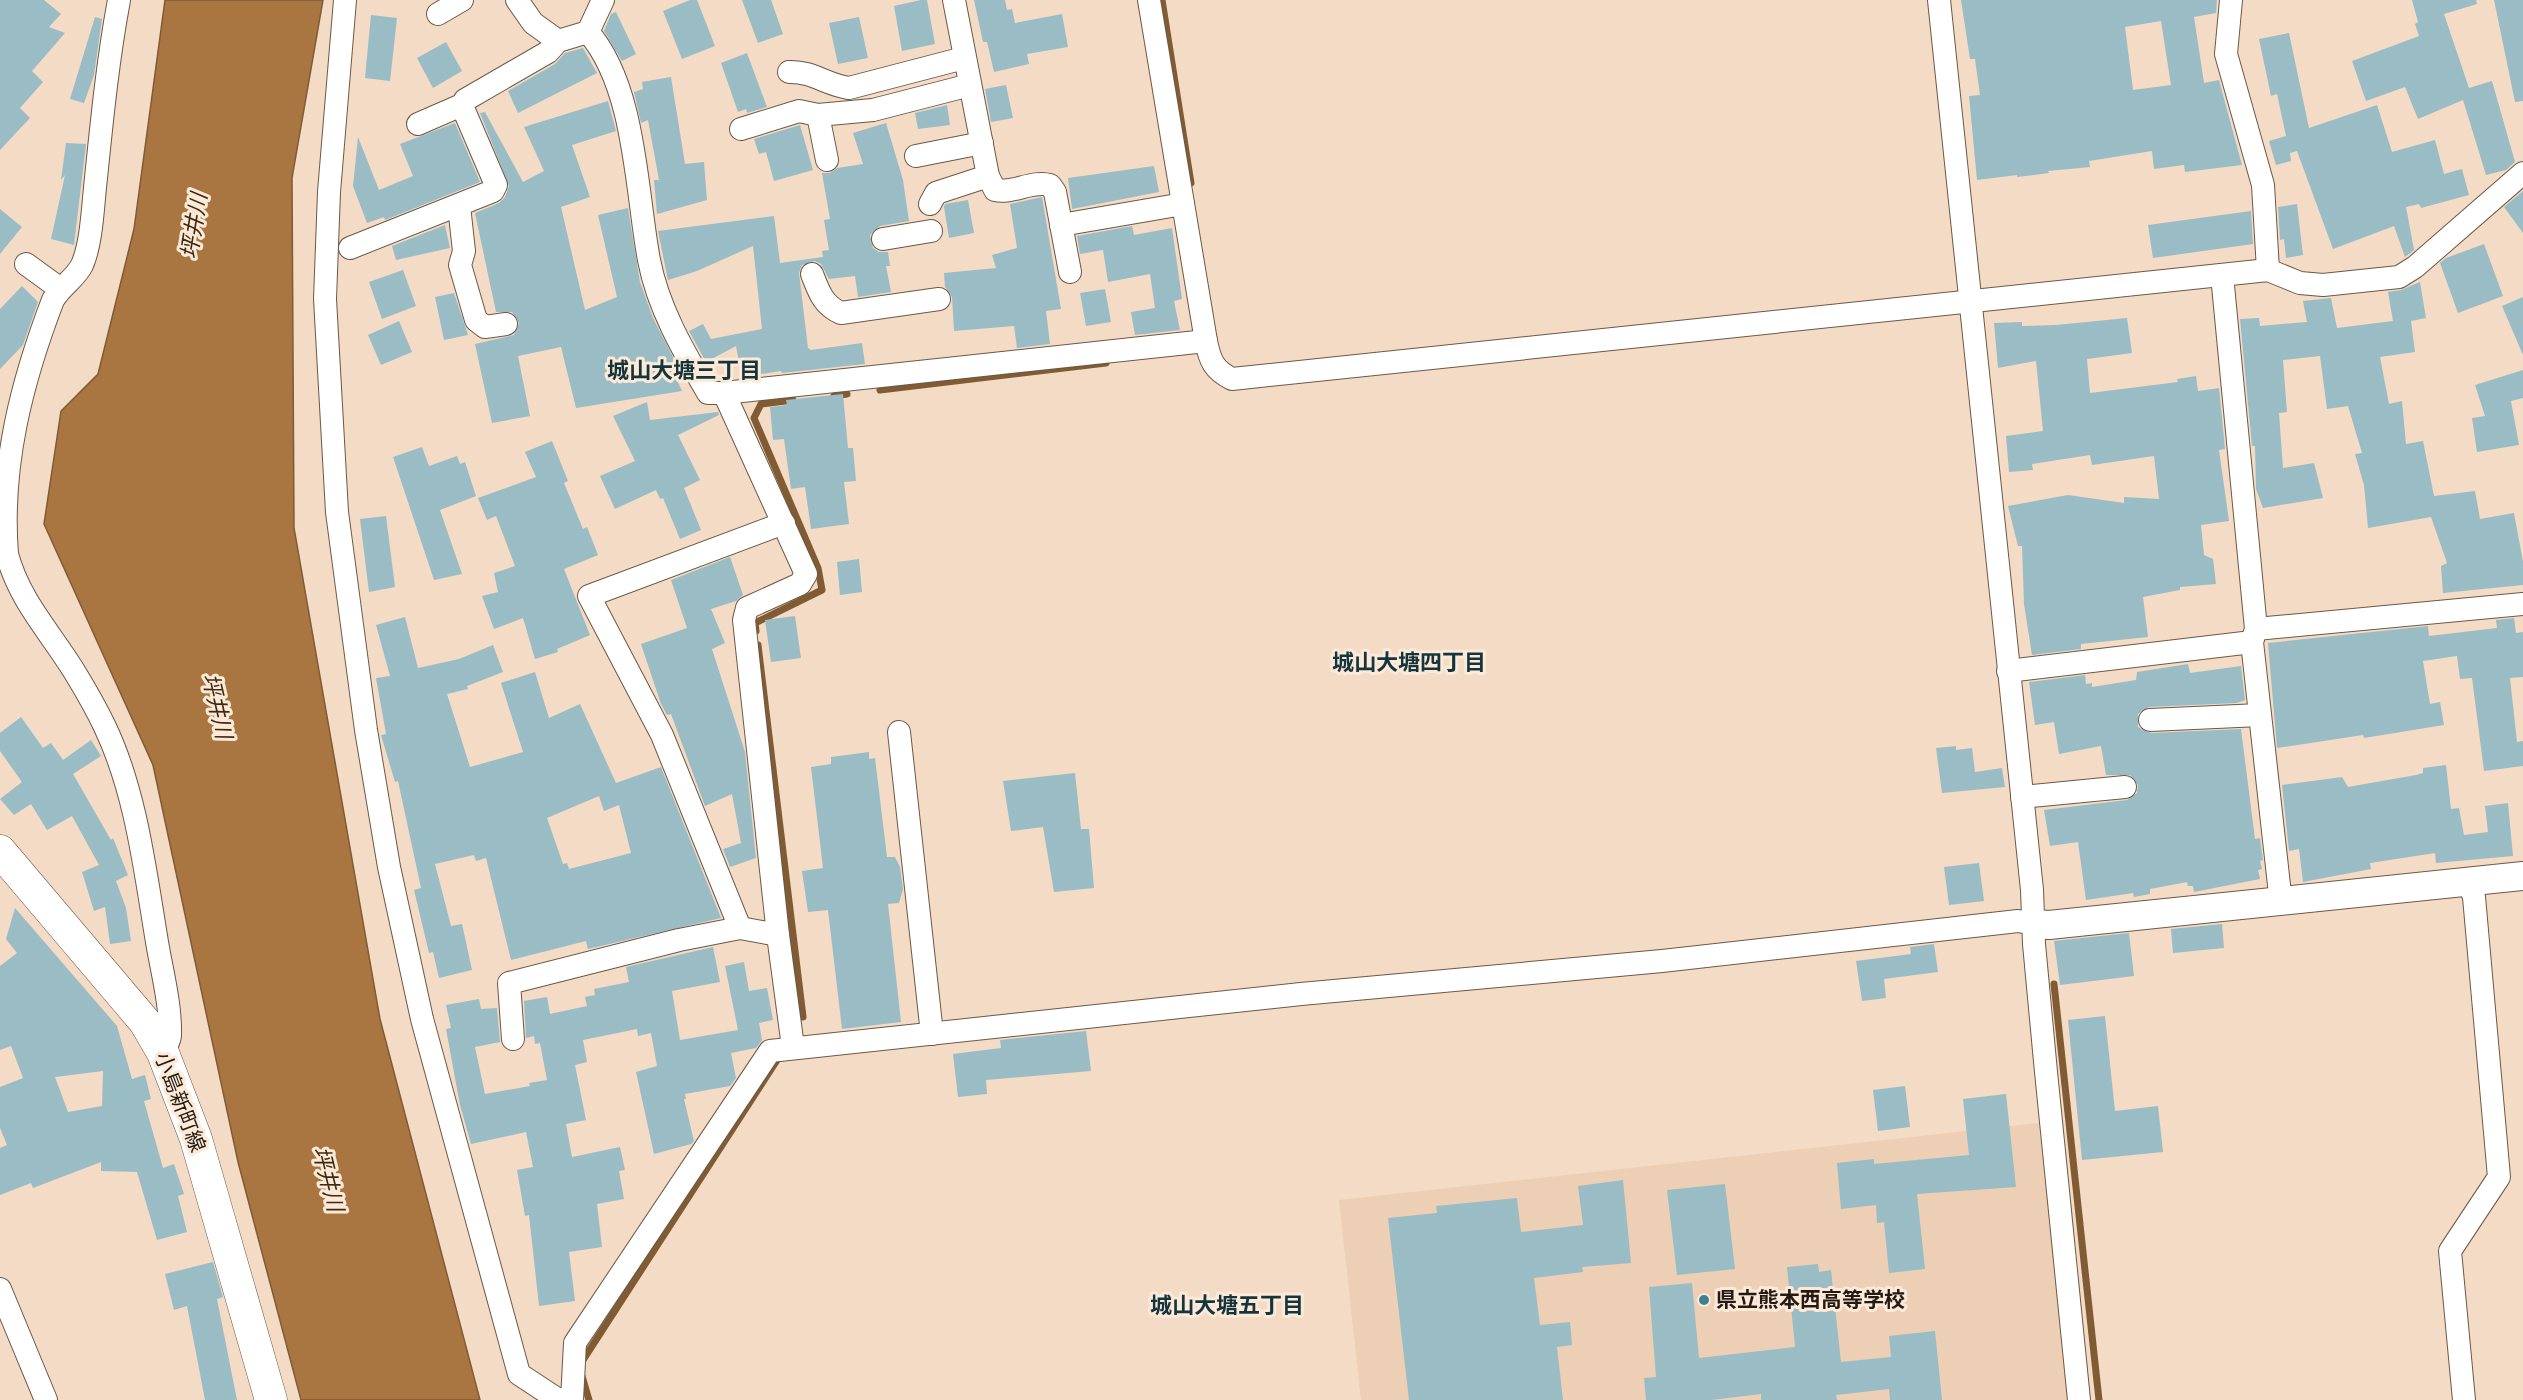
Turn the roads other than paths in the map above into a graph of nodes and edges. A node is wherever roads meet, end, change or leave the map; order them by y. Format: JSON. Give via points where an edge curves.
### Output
{"nodes":[{"id":1,"x":119,"y":0,"type":"edge"},
{"id":2,"x":345,"y":0,"type":"edge"},
{"id":3,"x":462,"y":0,"type":"edge"},
{"id":4,"x":517,"y":0,"type":"edge"},
{"id":5,"x":603,"y":0,"type":"edge"},
{"id":6,"x":954,"y":0,"type":"edge"},
{"id":7,"x":1149,"y":0,"type":"edge"},
{"id":8,"x":1939,"y":0,"type":"edge"},
{"id":9,"x":2231,"y":0,"type":"edge"},
{"id":10,"x":438,"y":14,"type":"dead end"},
{"id":11,"x":588,"y":33,"type":"junction"},
{"id":12,"x":558,"y":41,"type":"junction"},
{"id":13,"x":964,"y":58,"type":"junction"},
{"id":14,"x":789,"y":72,"type":"dead end"},
{"id":15,"x":970,"y":85,"type":"junction"},
{"id":16,"x":464,"y":104,"type":"junction"},
{"id":17,"x":818,"y":115,"type":"junction"},
{"id":18,"x":418,"y":124,"type":"dead end"},
{"id":19,"x":741,"y":129,"type":"dead end"},
{"id":20,"x":982,"y":142,"type":"junction"},
{"id":21,"x":916,"y":156,"type":"dead end"},
{"id":22,"x":827,"y":160,"type":"dead end"},
{"id":23,"x":2523,"y":172,"type":"edge"},
{"id":24,"x":988,"y":176,"type":"junction"},
{"id":25,"x":930,"y":204,"type":"dead end"},
{"id":26,"x":1183,"y":204,"type":"junction"},
{"id":27,"x":459,"y":206,"type":"junction"},
{"id":28,"x":1061,"y":225,"type":"junction"},
{"id":29,"x":931,"y":231,"type":"dead end"},
{"id":30,"x":883,"y":239,"type":"dead end"},
{"id":31,"x":350,"y":248,"type":"dead end"},
{"id":32,"x":26,"y":264,"type":"dead end"},
{"id":33,"x":2268,"y":270,"type":"junction"},
{"id":34,"x":1070,"y":272,"type":"dead end"},
{"id":35,"x":812,"y":274,"type":"dead end"},
{"id":36,"x":2222,"y":275,"type":"junction"},
{"id":37,"x":59,"y":288,"type":"junction"},
{"id":38,"x":939,"y":299,"type":"dead end"},
{"id":39,"x":1971,"y":303,"type":"junction"},
{"id":40,"x":506,"y":324,"type":"dead end"},
{"id":41,"x":1206,"y":341,"type":"junction"},
{"id":42,"x":724,"y":393,"type":"junction"},
{"id":43,"x":784,"y":523,"type":"junction"},
{"id":44,"x":2523,"y":604,"type":"edge"},
{"id":45,"x":2254,"y":636,"type":"junction"},
{"id":46,"x":2008,"y":671,"type":"junction"},
{"id":47,"x":2260,"y":715,"type":"junction"},
{"id":48,"x":2150,"y":720,"type":"dead end"},
{"id":49,"x":899,"y":732,"type":"dead end"},
{"id":50,"x":2125,"y":787,"type":"dead end"},
{"id":51,"x":2022,"y":797,"type":"junction"},
{"id":52,"x":0,"y":851,"type":"edge"},
{"id":53,"x":2523,"y":876,"type":"edge"},
{"id":54,"x":2468,"y":882,"type":"junction"},
{"id":55,"x":2282,"y":903,"type":"junction"},
{"id":56,"x":2035,"y":924,"type":"junction"},
{"id":57,"x":740,"y":928,"type":"junction"},
{"id":58,"x":778,"y":935,"type":"junction"},
{"id":59,"x":933,"y":1034,"type":"junction"},
{"id":60,"x":513,"y":1039,"type":"dead end"},
{"id":61,"x":793,"y":1047,"type":"junction"},
{"id":62,"x":163,"y":1053,"type":"junction"},
{"id":63,"x":0,"y":1289,"type":"edge"},
{"id":64,"x":572,"y":1399,"type":"edge"},
{"id":65,"x":46,"y":1400,"type":"edge"},
{"id":66,"x":271,"y":1400,"type":"edge"},
{"id":67,"x":2079,"y":1400,"type":"edge"},
{"id":68,"x":2464,"y":1400,"type":"edge"}],
"edges":[{"from":1,"to":37,"type":"street","via":[[82,263],[75,276]]},
{"from":2,"to":64,"type":"street","via":[[329,192],[325,299],[337,512],[366,730],[389,867],[422,1019],[519,1374],[557,1399]]},
{"from":3,"to":10,"type":"street"},
{"from":4,"to":12,"type":"street","via":[[533,23]]},
{"from":5,"to":11,"type":"street"},
{"from":6,"to":13,"type":"street"},
{"from":7,"to":26,"type":"street"},
{"from":8,"to":39,"type":"street"},
{"from":9,"to":33,"type":"street","via":[[2226,54],[2263,185]]},
{"from":11,"to":12,"type":"street"},
{"from":11,"to":42,"type":"street","via":[[622,94],[649,262],[674,334],[708,393]]},
{"from":12,"to":16,"type":"street","via":[[548,52]]},
{"from":13,"to":14,"type":"street","via":[[849,88],[803,72]]},
{"from":13,"to":15,"type":"street"},
{"from":15,"to":17,"type":"street","via":[[873,110]]},
{"from":15,"to":20,"type":"street"},
{"from":16,"to":18,"type":"street"},
{"from":16,"to":27,"type":"street","via":[[496,185],[493,191]]},
{"from":17,"to":19,"type":"street","via":[[799,111]]},
{"from":17,"to":22,"type":"street"},
{"from":20,"to":21,"type":"street"},
{"from":20,"to":24,"type":"street"},
{"from":23,"to":33,"type":"street","via":[[2399,277],[2323,285],[2300,283]]},
{"from":24,"to":25,"type":"street","via":[[936,193]]},
{"from":24,"to":28,"type":"street","via":[[995,190],[1002,192],[1050,185]]},
{"from":26,"to":28,"type":"street"},
{"from":26,"to":41,"type":"street"},
{"from":27,"to":31,"type":"street"},
{"from":27,"to":40,"type":"street","via":[[464,243],[460,265],[476,320],[484,327]]},
{"from":28,"to":34,"type":"street"},
{"from":29,"to":30,"type":"street"},
{"from":32,"to":37,"type":"street"},
{"from":33,"to":36,"type":"street"},
{"from":35,"to":38,"type":"street","via":[[828,307],[841,313]]},
{"from":36,"to":39,"type":"street"},
{"from":36,"to":45,"type":"street"},
{"from":37,"to":62,"type":"street","via":[[17,390],[5,440],[4,532],[16,582],[75,672],[119,760],[144,861],[160,960],[170,1039]]},
{"from":39,"to":41,"type":"street","via":[[1232,380],[1211,363]]},
{"from":39,"to":46,"type":"street"},
{"from":41,"to":42,"type":"street"},
{"from":42,"to":43,"type":"street"},
{"from":43,"to":57,"type":"street","via":[[589,596],[662,735]]},
{"from":43,"to":58,"type":"street","via":[[806,574],[800,584],[747,608],[744,620]]},
{"from":44,"to":45,"type":"street"},
{"from":45,"to":46,"type":"street"},
{"from":45,"to":47,"type":"street"},
{"from":46,"to":51,"type":"street"},
{"from":47,"to":48,"type":"street"},
{"from":47,"to":55,"type":"street"},
{"from":49,"to":59,"type":"street"},
{"from":50,"to":51,"type":"street"},
{"from":51,"to":56,"type":"street"},
{"from":52,"to":62,"type":"main road","name":"小島新町線","via":[[145,1022]]},
{"from":53,"to":54,"type":"street"},
{"from":54,"to":55,"type":"street"},
{"from":54,"to":68,"type":"street","via":[[2474,897],[2499,1177],[2450,1251]]},
{"from":55,"to":56,"type":"street"},
{"from":56,"to":59,"type":"street","via":[[2018,921]]},
{"from":56,"to":67,"type":"street"},
{"from":57,"to":58,"type":"street"},
{"from":57,"to":60,"type":"street","via":[[509,983]]},
{"from":58,"to":61,"type":"street"},
{"from":59,"to":61,"type":"street"},
{"from":61,"to":64,"type":"street","via":[[770,1051],[575,1343]]},
{"from":62,"to":66,"type":"main road","name":"小島新町線","via":[[200,1150]]},
{"from":63,"to":65,"type":"street"}]}
